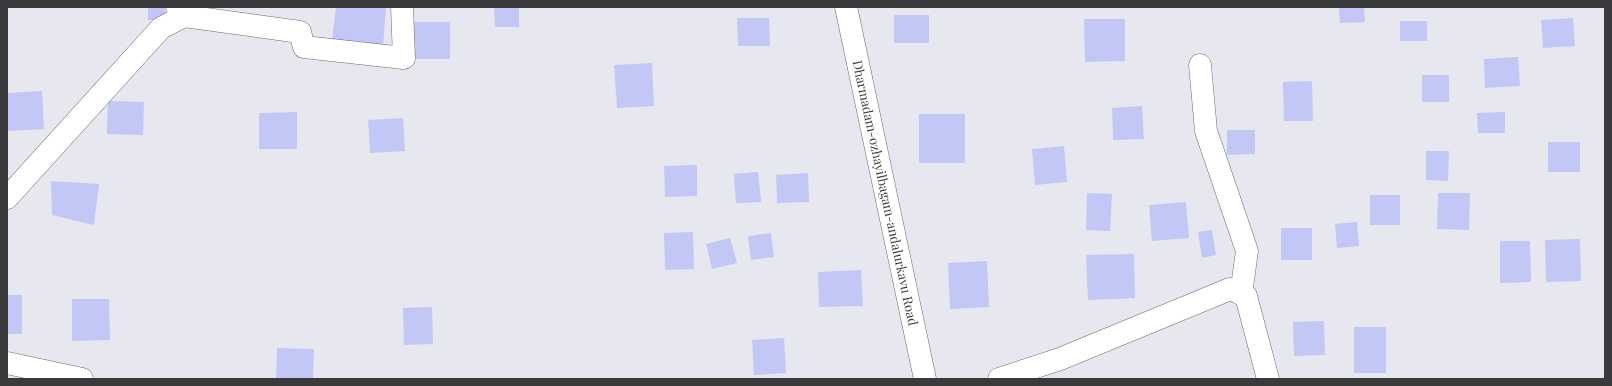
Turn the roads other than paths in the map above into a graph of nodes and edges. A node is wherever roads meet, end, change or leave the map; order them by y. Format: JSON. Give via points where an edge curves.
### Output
{"nodes":[{"id":1,"x":402,"y":7,"type":"edge"},
{"id":2,"x":846,"y":7,"type":"edge"},
{"id":3,"x":180,"y":11,"type":"edge"},
{"id":4,"x":1200,"y":65,"type":"dead end"},
{"id":5,"x":7,"y":198,"type":"edge"},
{"id":6,"x":1241,"y":294,"type":"junction"},
{"id":7,"x":7,"y":363,"type":"edge"},
{"id":8,"x":82,"y":379,"type":"edge"},
{"id":9,"x":925,"y":379,"type":"edge"},
{"id":10,"x":999,"y":379,"type":"edge"},
{"id":11,"x":1268,"y":379,"type":"edge"}],
"edges":[{"from":1,"to":3,"type":"street","via":[[404,58],[304,47],[300,32]]},
{"from":2,"to":9,"type":"street","name":"Dharmadam-ozhayilbagam-andalurkavu Road"},
{"from":3,"to":5,"type":"street","via":[[161,28]]},
{"from":4,"to":6,"type":"street","via":[[1206,131],[1247,251]]},
{"from":6,"to":10,"type":"street","via":[[1230,289],[1060,359]]},
{"from":6,"to":11,"type":"street","via":[[1246,296]]},
{"from":7,"to":8,"type":"street"}]}
